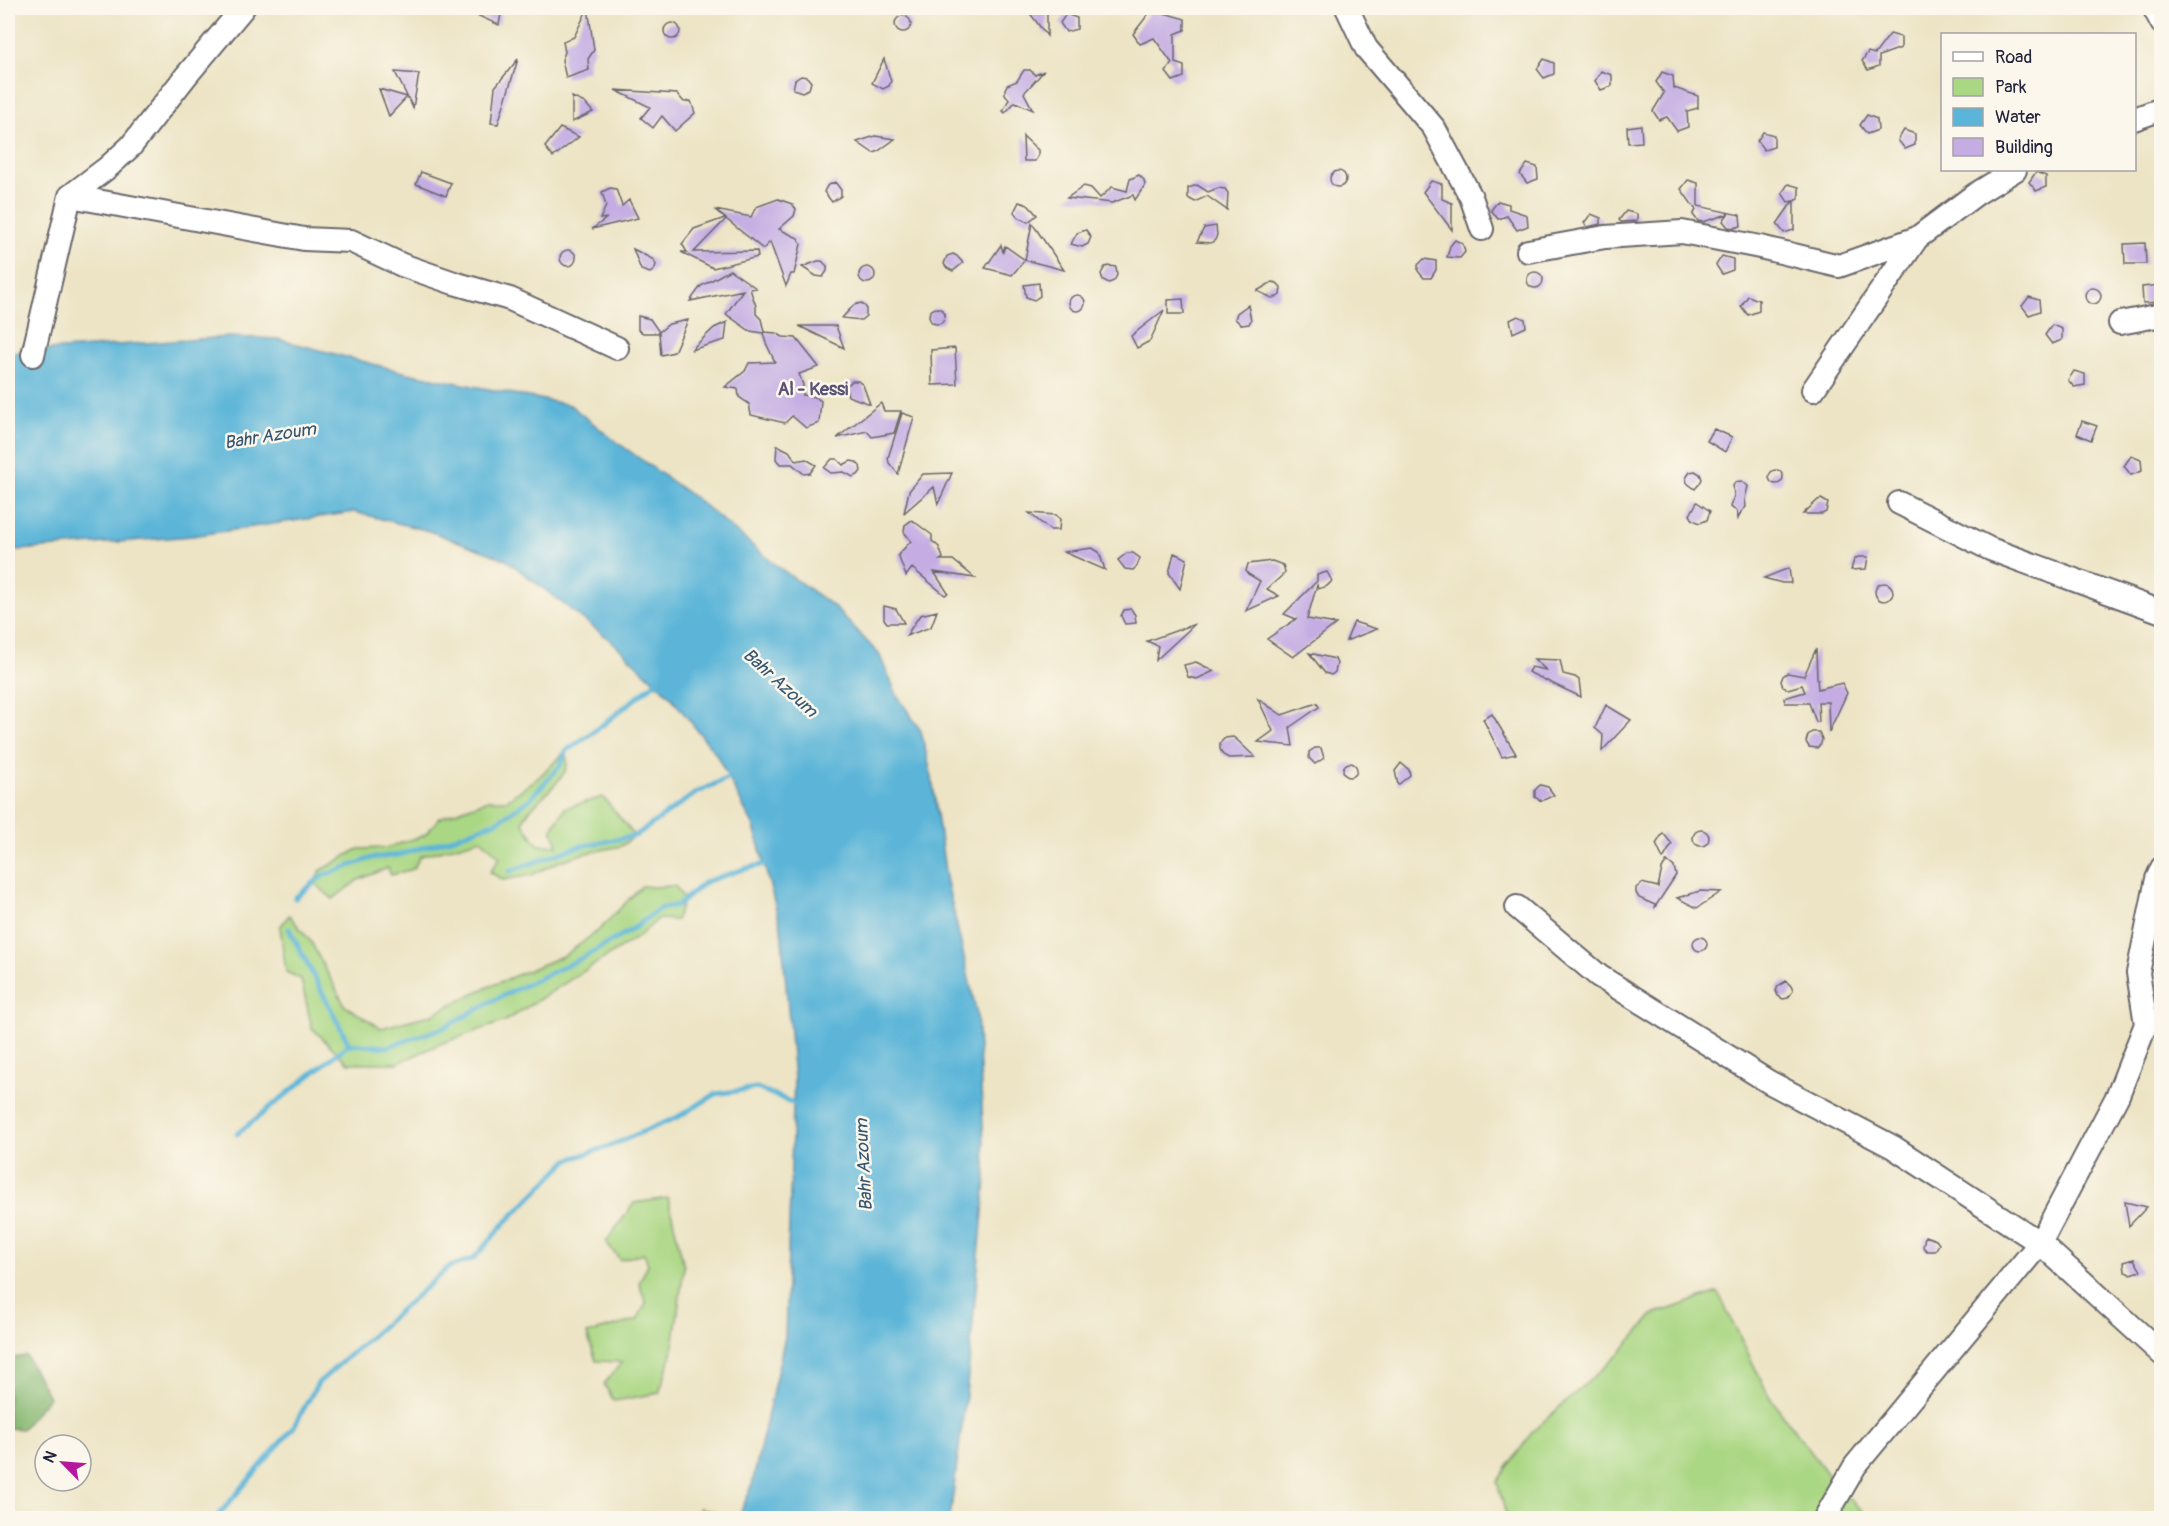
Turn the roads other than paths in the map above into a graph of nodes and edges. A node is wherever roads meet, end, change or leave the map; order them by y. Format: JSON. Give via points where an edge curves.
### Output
{"nodes":[{"id":1,"x":243,"y":8,"type":"edge"},
{"id":2,"x":1347,"y":8,"type":"edge"},
{"id":3,"x":2154,"y":8,"type":"edge"},
{"id":4,"x":2162,"y":22,"type":"edge"},
{"id":5,"x":2162,"y":109,"type":"edge"},
{"id":6,"x":2136,"y":118,"type":"edge"},
{"id":7,"x":2013,"y":171,"type":"edge"},
{"id":8,"x":70,"y":196,"type":"junction"},
{"id":9,"x":1482,"y":229,"type":"dead end"},
{"id":10,"x":1917,"y":238,"type":"junction"},
{"id":11,"x":1528,"y":251,"type":"dead end"},
{"id":12,"x":2162,"y":315,"type":"edge"},
{"id":13,"x":2120,"y":323,"type":"dead end"},
{"id":14,"x":617,"y":348,"type":"dead end"},
{"id":15,"x":33,"y":355,"type":"dead end"},
{"id":16,"x":1813,"y":390,"type":"dead end"},
{"id":17,"x":1899,"y":503,"type":"dead end"},
{"id":18,"x":2162,"y":612,"type":"edge"},
{"id":19,"x":2162,"y":868,"type":"edge"},
{"id":20,"x":1517,"y":907,"type":"dead end"},
{"id":21,"x":2040,"y":1243,"type":"junction"},
{"id":22,"x":2162,"y":1354,"type":"edge"},
{"id":23,"x":1825,"y":1518,"type":"edge"}],
"edges":[{"from":1,"to":8,"type":"street","via":[[131,146]]},
{"from":2,"to":9,"type":"street","via":[[1366,48],[1434,128],[1471,197]]},
{"from":3,"to":4,"type":"street"},
{"from":5,"to":6,"type":"street"},
{"from":7,"to":10,"type":"street"},
{"from":8,"to":14,"type":"street","via":[[304,239],[351,241],[454,284],[510,299]]},
{"from":8,"to":15,"type":"street"},
{"from":10,"to":11,"type":"street","via":[[1839,266],[1682,232],[1605,237]]},
{"from":10,"to":16,"type":"street"},
{"from":12,"to":13,"type":"street"},
{"from":17,"to":18,"type":"street","via":[[1990,549]]},
{"from":19,"to":21,"type":"street","via":[[2138,973],[2146,1024],[2118,1095]]},
{"from":20,"to":21,"type":"street","via":[[1599,976],[1769,1082],[1893,1147]]},
{"from":21,"to":22,"type":"street"},
{"from":21,"to":23,"type":"street","via":[[1855,1466]]}]}
